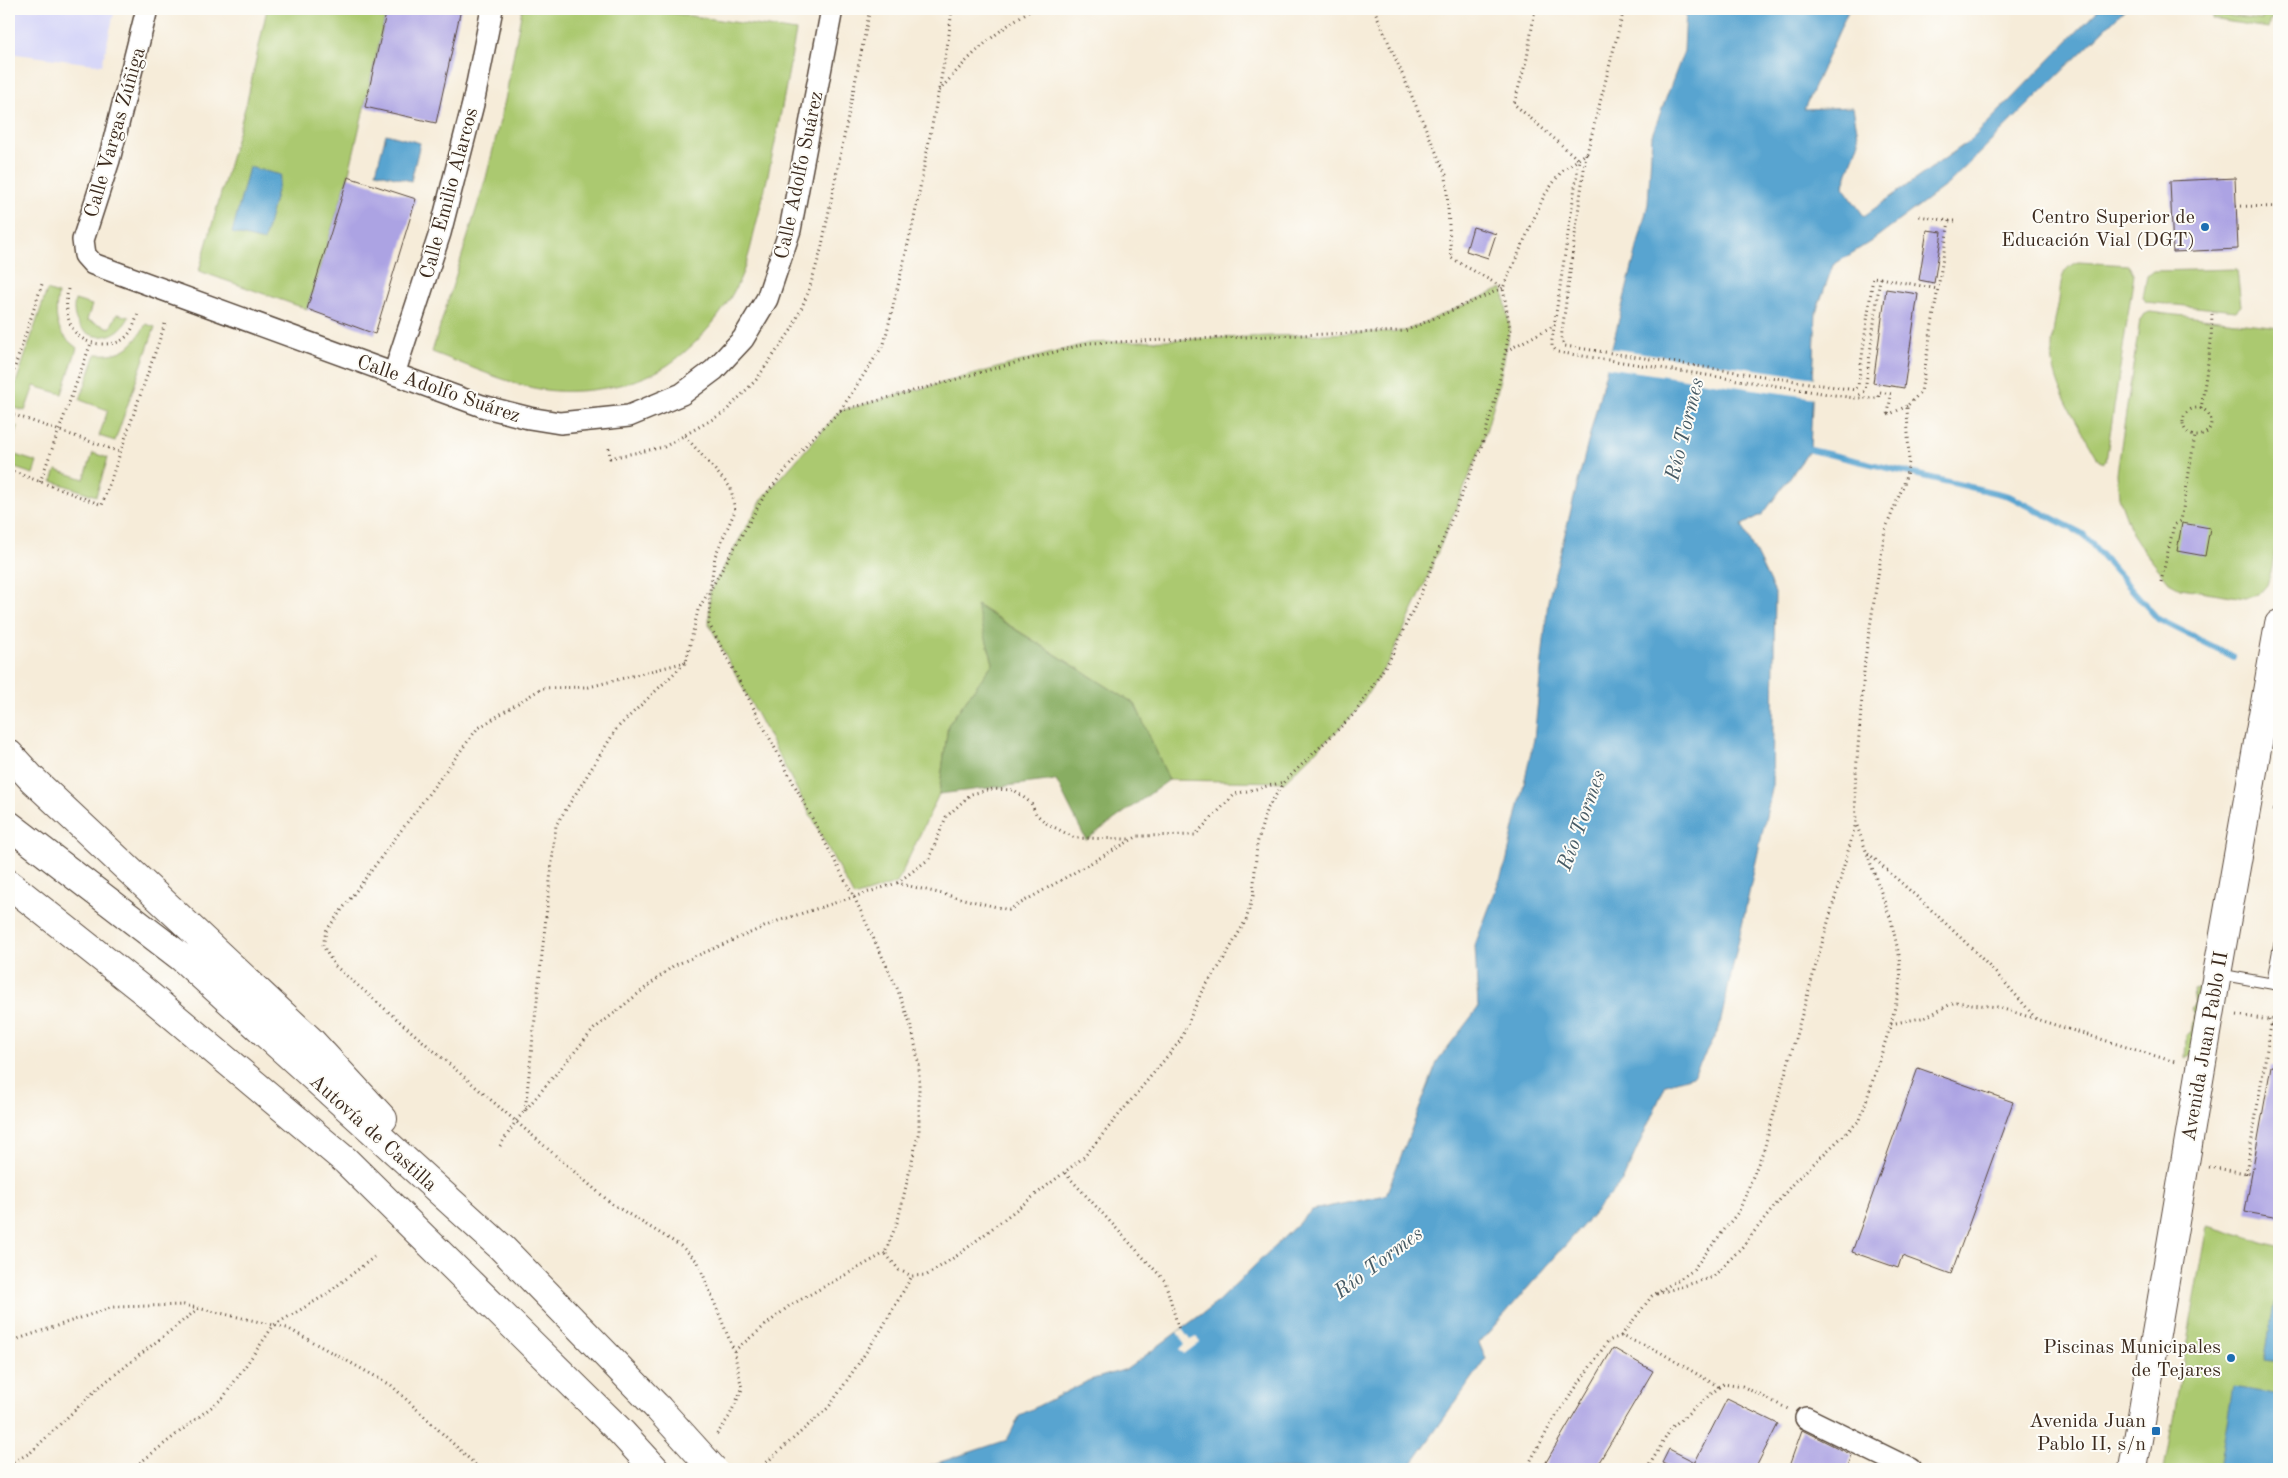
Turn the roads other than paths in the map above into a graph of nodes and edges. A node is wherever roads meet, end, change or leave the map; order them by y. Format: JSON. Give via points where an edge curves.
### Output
{"nodes":[{"id":1,"x":147,"y":9,"type":"edge"},
{"id":2,"x":492,"y":9,"type":"edge"},
{"id":3,"x":832,"y":9,"type":"edge"},
{"id":4,"x":85,"y":255,"type":"joint"},
{"id":5,"x":394,"y":374,"type":"junction"},
{"id":6,"x":2279,"y":624,"type":"edge"},
{"id":7,"x":9,"y":754,"type":"edge"},
{"id":8,"x":9,"y":825,"type":"edge"},
{"id":9,"x":9,"y":884,"type":"edge"},
{"id":10,"x":2279,"y":945,"type":"edge"},
{"id":11,"x":2216,"y":974,"type":"junction"},
{"id":12,"x":2276,"y":984,"type":"edge"},
{"id":13,"x":502,"y":1248,"type":"junction"},
{"id":14,"x":1806,"y":1418,"type":"road end"},
{"id":15,"x":655,"y":1469,"type":"edge"},
{"id":16,"x":713,"y":1469,"type":"edge"},
{"id":17,"x":1910,"y":1469,"type":"edge"},
{"id":18,"x":2133,"y":1469,"type":"edge"}],
"edges":[{"from":1,"to":4,"type":"street","name":"Calle Vargas Zúñiga","via":[[108,160],[83,240]]},
{"from":2,"to":5,"type":"street","name":"Calle Emilio Alarcos","via":[[473,104],[440,232]]},
{"from":3,"to":5,"type":"street","name":"Calle Adolfo Suárez","via":[[790,230],[767,300],[743,339],[714,370],[682,394],[629,416],[560,423],[482,406]]},
{"from":4,"to":5,"type":"street","name":"Calle Adolfo Suárez","via":[[93,264],[111,272]]},
{"from":6,"to":11,"type":"highway","name":"Avenida Juan Pablo II"},
{"from":7,"to":13,"type":"highway","via":[[311,1041]]},
{"from":8,"to":13,"type":"highway","name":"Autovía de Castilla","via":[[181,957]]},
{"from":9,"to":15,"type":"highway","name":"Autovía de Castilla","via":[[146,992],[346,1161]]},
{"from":10,"to":12,"type":"lane"},
{"from":11,"to":12,"type":"lane"},
{"from":11,"to":18,"type":"highway","name":"Avenida Juan Pablo II"},
{"from":13,"to":16,"type":"highway","name":"Autovía de Castilla","bridge":true},
{"from":14,"to":17,"type":"street"}]}
